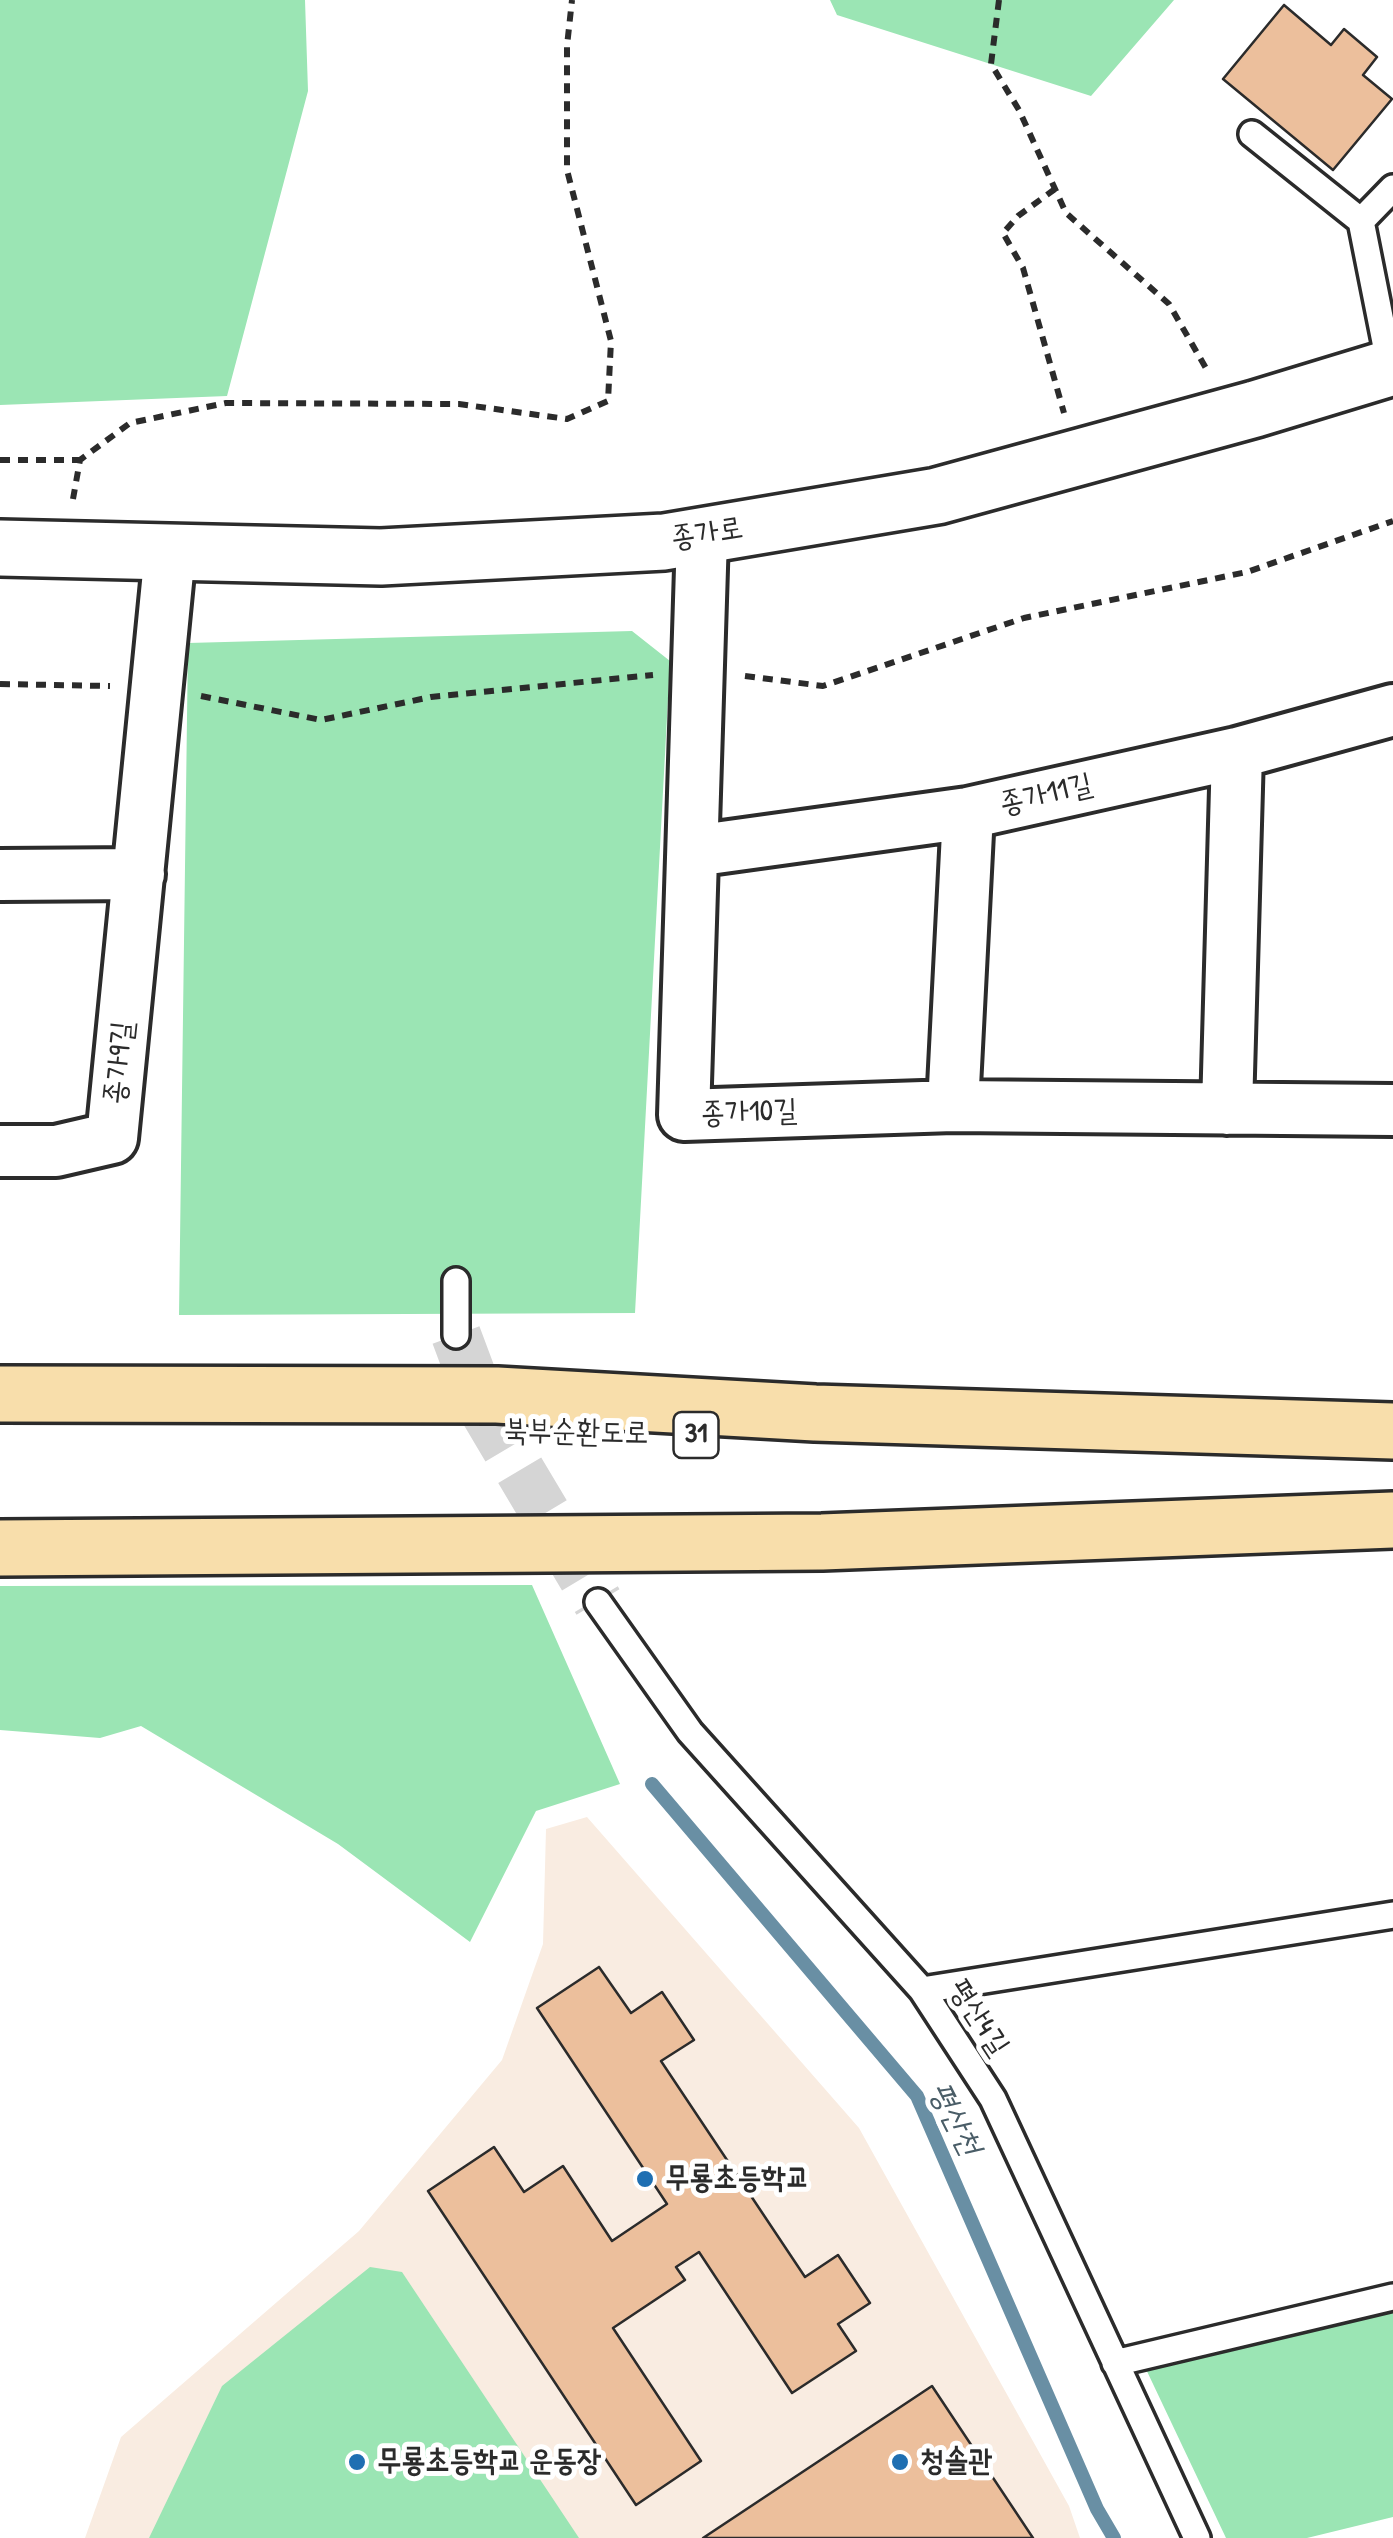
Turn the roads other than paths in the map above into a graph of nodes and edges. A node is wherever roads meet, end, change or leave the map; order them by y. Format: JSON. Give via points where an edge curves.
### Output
{"nodes":[{"id":1,"x":1252,"y":134,"type":"dead end"},
{"id":2,"x":1393,"y":188,"type":"edge"},
{"id":3,"x":1361,"y":221,"type":"junction"},
{"id":4,"x":1392,"y":367,"type":"edge"},
{"id":5,"x":702,"y":536,"type":"junction"},
{"id":6,"x":0,"y":548,"type":"edge"},
{"id":7,"x":170,"y":552,"type":"junction"},
{"id":8,"x":1393,"y":710,"type":"edge"},
{"id":9,"x":1237,"y":752,"type":"junction"},
{"id":10,"x":968,"y":813,"type":"junction"},
{"id":11,"x":694,"y":851,"type":"junction"},
{"id":12,"x":138,"y":874,"type":"junction"},
{"id":13,"x":0,"y":875,"type":"edge"},
{"id":14,"x":952,"y":1106,"type":"junction"},
{"id":15,"x":1227,"y":1109,"type":"junction"},
{"id":16,"x":1393,"y":1110,"type":"edge"},
{"id":17,"x":0,"y":1151,"type":"edge"},
{"id":18,"x":456,"y":1280,"type":"dead end"},
{"id":19,"x":456,"y":1334,"type":"tunnel mouth"},
{"id":20,"x":0,"y":1394,"type":"edge"},
{"id":21,"x":0,"y":1430,"type":"edge"},
{"id":22,"x":1393,"y":1432,"type":"edge"},
{"id":23,"x":0,"y":1513,"type":"edge"},
{"id":24,"x":1393,"y":1518,"type":"edge"},
{"id":25,"x":0,"y":1548,"type":"edge"},
{"id":26,"x":598,"y":1602,"type":"tunnel mouth"},
{"id":27,"x":1393,"y":1914,"type":"edge"},
{"id":28,"x":922,"y":1990,"type":"junction"},
{"id":29,"x":1393,"y":2297,"type":"edge"},
{"id":30,"x":1115,"y":2364,"type":"junction"},
{"id":31,"x":1196,"y":2538,"type":"edge"}],
"edges":[{"from":1,"to":3,"type":"lane"},
{"from":2,"to":3,"type":"lane"},
{"from":3,"to":4,"type":"lane"},
{"from":4,"to":5,"type":"main road","name":"종가로","via":[[937,496]]},
{"from":5,"to":7,"type":"main road","name":"종가로","via":[[381,557]]},
{"from":5,"to":11,"type":"street","name":"종가10길"},
{"from":6,"to":7,"type":"main road","name":"종가로"},
{"from":7,"to":12,"type":"street","name":"종가9길"},
{"from":8,"to":9,"type":"street","name":"종가11길"},
{"from":9,"to":10,"type":"street","name":"종가11길"},
{"from":9,"to":15,"type":"street"},
{"from":10,"to":11,"type":"street","name":"종가11길"},
{"from":10,"to":14,"type":"street"},
{"from":11,"to":14,"type":"street","name":"종가10길","via":[[684,1115]]},
{"from":12,"to":13,"type":"street"},
{"from":12,"to":17,"type":"street","name":"종가9길","via":[[112,1138],[56,1151]]},
{"from":14,"to":15,"type":"street","name":"종가10길"},
{"from":15,"to":16,"type":"street","name":"종가10길"},
{"from":18,"to":19,"type":"lane"},
{"from":20,"to":22,"type":"main road","via":[[497,1395],[815,1414]]},
{"from":21,"to":22,"type":"main road","name":"북부순환도로","number":"31"},
{"from":23,"to":24,"type":"main road"},
{"from":24,"to":25,"type":"main road","via":[[822,1542]]},
{"from":26,"to":28,"type":"lane","name":"평산4길","via":[[690,1732]]},
{"from":27,"to":28,"type":"lane"},
{"from":28,"to":30,"type":"lane","name":"평산4길","via":[[992,2099]]},
{"from":29,"to":30,"type":"lane"},
{"from":30,"to":31,"type":"lane","name":"평산4길"}]}
